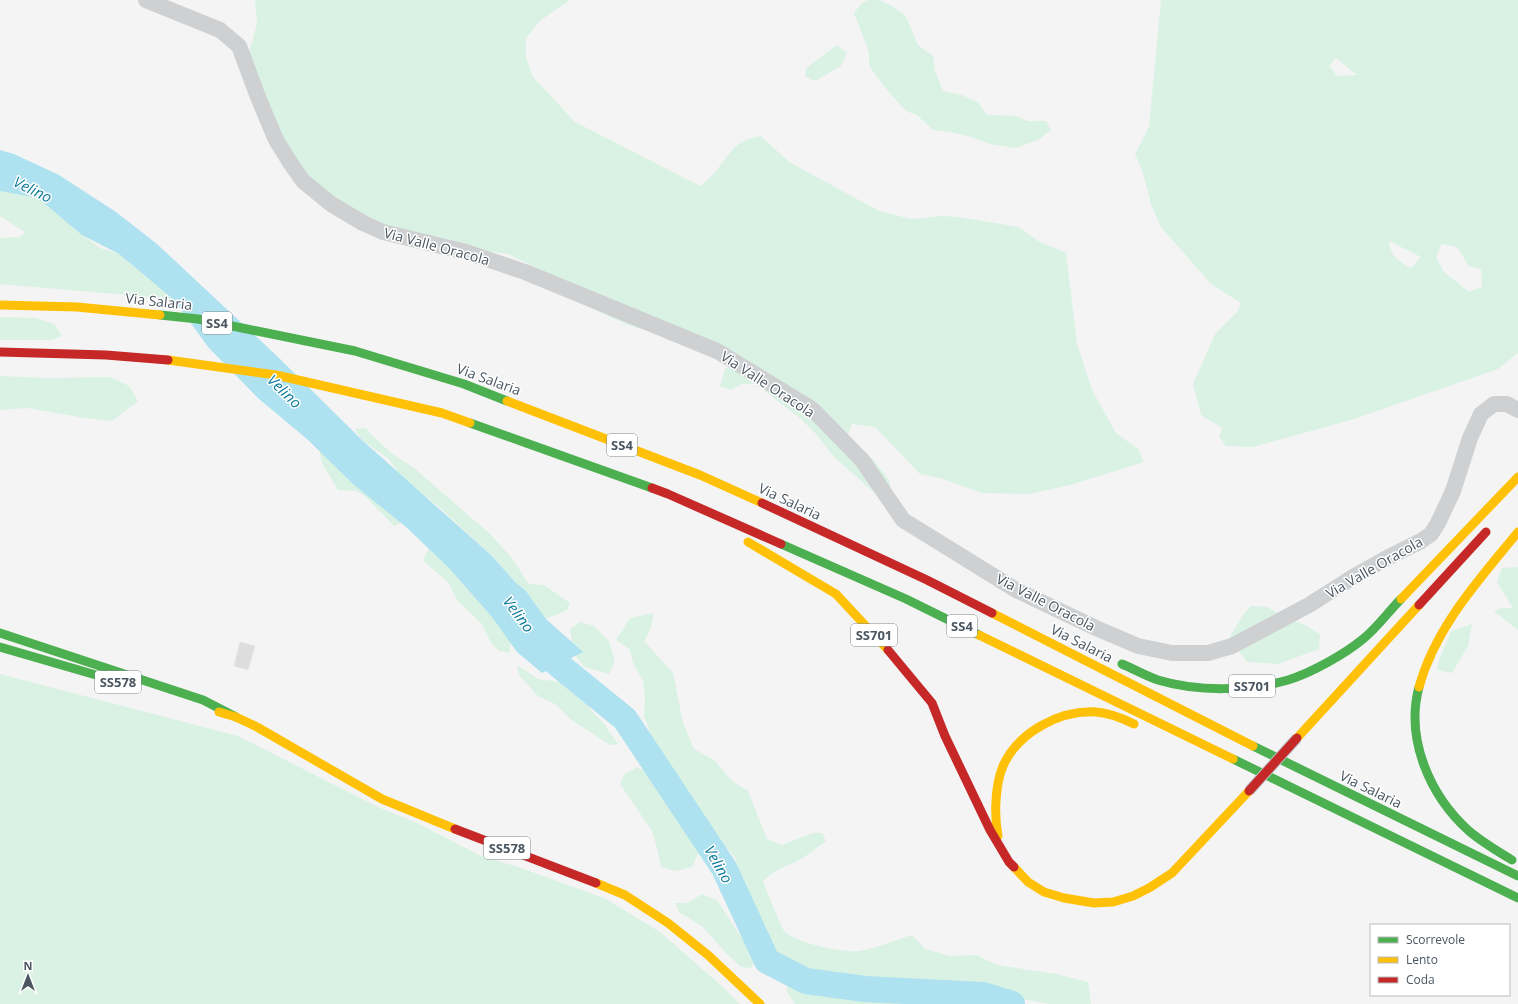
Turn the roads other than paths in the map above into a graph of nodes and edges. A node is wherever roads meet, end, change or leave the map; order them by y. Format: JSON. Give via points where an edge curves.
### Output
{"nodes":[{"id":1,"x":146,"y":0,"type":"edge"},
{"id":2,"x":174,"y":5,"type":"edge"},
{"id":3,"x":0,"y":305,"type":"edge"},
{"id":4,"x":0,"y":352,"type":"edge"},
{"id":5,"x":86,"y":355,"type":"junction"},
{"id":6,"x":68,"y":365,"type":"dead end"},
{"id":7,"x":1518,"y":410,"type":"edge"},
{"id":8,"x":1518,"y":477,"type":"edge"},
{"id":9,"x":668,"y":494,"type":"junction"},
{"id":10,"x":1491,"y":527,"type":"dead end"},
{"id":11,"x":1518,"y":532,"type":"edge"},
{"id":12,"x":927,"y":580,"type":"junction"},
{"id":13,"x":0,"y":633,"type":"edge"},
{"id":14,"x":1065,"y":640,"type":"dead end"},
{"id":15,"x":0,"y":647,"type":"edge"},
{"id":16,"x":1116,"y":662,"type":"dead end"},
{"id":17,"x":106,"y":678,"type":"dead end"},
{"id":18,"x":129,"y":685,"type":"dead end"},
{"id":19,"x":236,"y":717,"type":"junction"},
{"id":20,"x":1142,"y":728,"type":"dead end"},
{"id":21,"x":1208,"y":757,"type":"dead end"},
{"id":22,"x":1002,"y":849,"type":"junction"},
{"id":23,"x":1427,"y":853,"type":"junction"},
{"id":24,"x":1518,"y":864,"type":"edge"},
{"id":25,"x":1518,"y":876,"type":"edge"},
{"id":26,"x":1518,"y":898,"type":"edge"},
{"id":27,"x":760,"y":1004,"type":"edge"}],
"edges":[{"from":1,"to":2,"type":"street","name":"Via Valle Oracola"},
{"from":2,"to":7,"type":"street","name":"Via Valle Oracola","via":[[220,30],[239,46],[280,146],[303,181],[331,204],[383,232],[466,252],[518,270],[717,351],[812,409],[862,460],[902,520],[1016,590],[1138,646],[1172,653],[1208,653],[1232,646],[1421,541],[1431,534],[1438,523],[1453,491],[1470,438],[1481,414],[1494,404],[1507,404]]},
{"from":3,"to":12,"type":"main road","name":"Via Salaria","number":"SS4","via":[[77,307],[198,319],[355,351],[464,384],[700,474]]},
{"from":4,"to":5,"type":"main road","number":"SS4"},
{"from":5,"to":6,"type":"main road"},
{"from":5,"to":9,"type":"main road","number":"SS4","via":[[175,360],[276,375],[442,413]]},
{"from":8,"to":16,"type":"main road","number":"SS701","via":[[1363,639],[1302,676],[1256,686],[1207,688],[1158,680]]},
{"from":9,"to":22,"type":"main road","number":"SS701","via":[[836,594],[885,647],[932,704],[990,830]]},
{"from":9,"to":23,"type":"main road","number":"SS4","via":[[906,599]]},
{"from":10,"to":22,"type":"main road","number":"SS701","bridge":true,"via":[[1172,873],[1133,896],[1113,902],[1088,902],[1044,892],[1018,873]]},
{"from":11,"to":24,"type":"main road","via":[[1477,582],[1435,643],[1418,687],[1415,711],[1416,735],[1422,763],[1447,806],[1466,828]]},
{"from":12,"to":14,"type":"main road"},
{"from":12,"to":25,"type":"main road","name":"Via Salaria","number":"SS4","via":[[1183,711]]},
{"from":13,"to":19,"type":"main road","via":[[203,700]]},
{"from":15,"to":17,"type":"main road","number":"SS578"},
{"from":18,"to":19,"type":"main road","number":"SS578"},
{"from":19,"to":27,"type":"main road","number":"SS578","via":[[382,799],[625,895],[668,923],[708,955]]},
{"from":20,"to":22,"type":"main road","number":"SS701","via":[[1116,716],[1077,712],[1056,718],[1017,744],[1005,762],[998,781],[995,815]]},
{"from":21,"to":23,"type":"main road"},
{"from":23,"to":26,"type":"main road","number":"SS4"}]}
